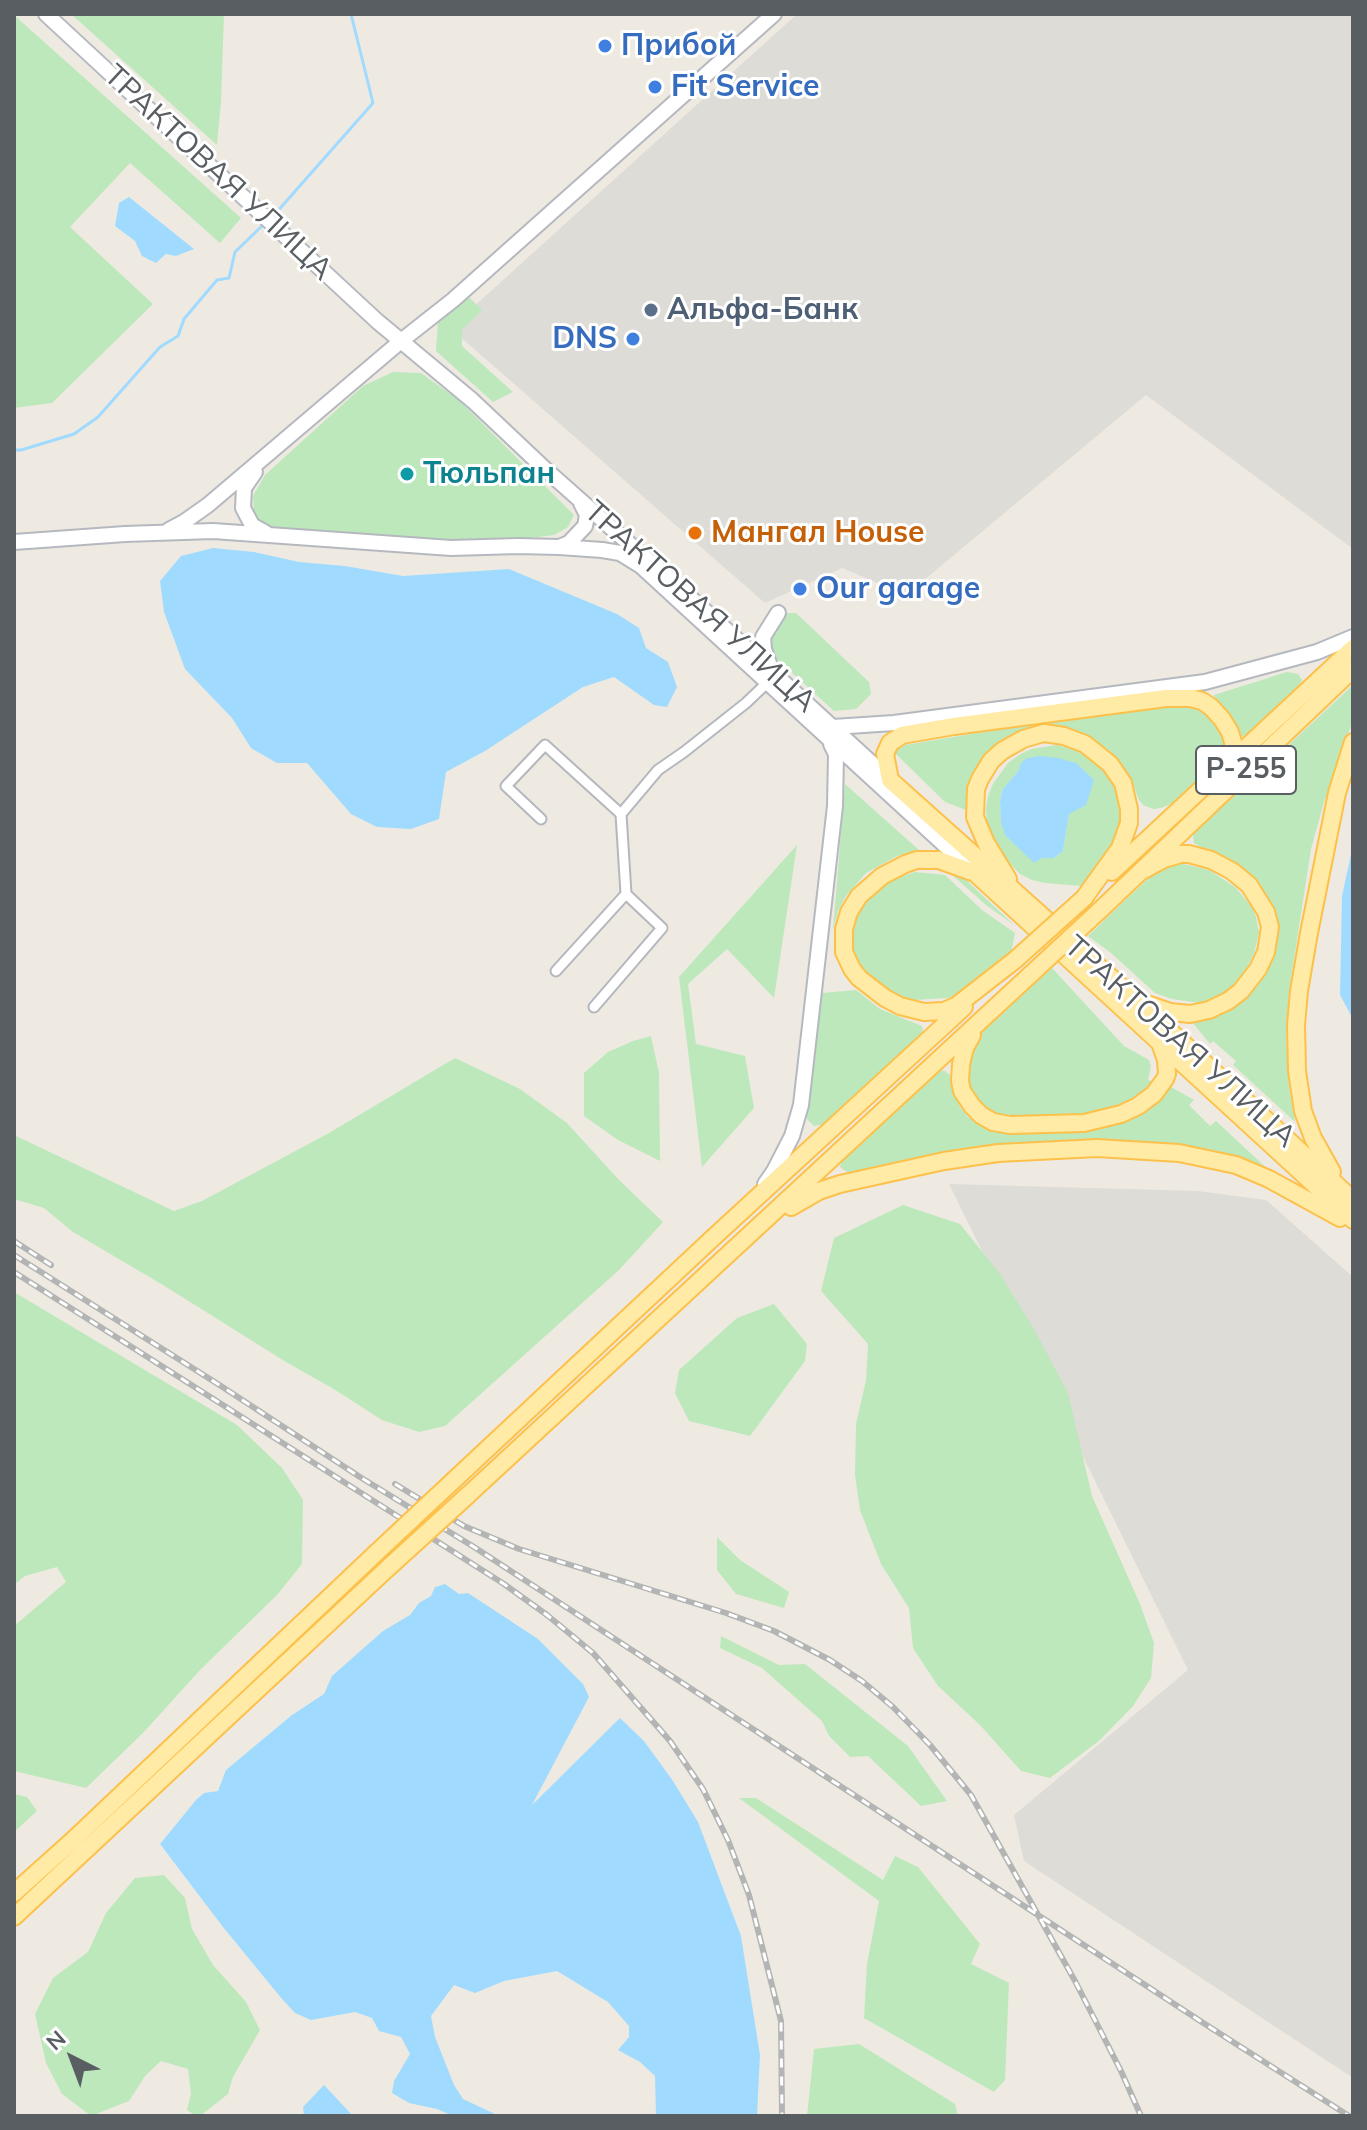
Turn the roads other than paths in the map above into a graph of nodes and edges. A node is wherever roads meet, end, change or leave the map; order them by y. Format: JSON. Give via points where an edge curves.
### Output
{"nodes":[{"id":1,"x":46,"y":14,"type":"edge"},
{"id":2,"x":774,"y":14,"type":"edge"},
{"id":3,"x":401,"y":341,"type":"junction"},
{"id":4,"x":285,"y":440,"type":"junction"},
{"id":5,"x":576,"y":495,"type":"junction"},
{"id":6,"x":157,"y":533,"type":"junction"},
{"id":7,"x":271,"y":534,"type":"junction"},
{"id":8,"x":14,"y":542,"type":"edge"},
{"id":9,"x":559,"y":547,"type":"junction"},
{"id":10,"x":778,"y":613,"type":"dead end"},
{"id":11,"x":1353,"y":637,"type":"edge"},
{"id":12,"x":1353,"y":648,"type":"edge"},
{"id":13,"x":1353,"y":669,"type":"edge"},
{"id":14,"x":770,"y":678,"type":"junction"},
{"id":15,"x":831,"y":734,"type":"junction"},
{"id":16,"x":1353,"y":742,"type":"edge"},
{"id":17,"x":1223,"y":770,"type":"junction"},
{"id":18,"x":890,"y":780,"type":"junction"},
{"id":19,"x":621,"y":814,"type":"junction"},
{"id":20,"x":541,"y":819,"type":"dead end"},
{"id":21,"x":1140,"y":872,"type":"junction"},
{"id":22,"x":975,"y":873,"type":"junction"},
{"id":23,"x":626,"y":894,"type":"junction"},
{"id":24,"x":1084,"y":898,"type":"junction"},
{"id":25,"x":1023,"y":899,"type":"junction"},
{"id":26,"x":1015,"y":960,"type":"junction"},
{"id":27,"x":556,"y":971,"type":"dead end"},
{"id":28,"x":1031,"y":974,"type":"junction"},
{"id":29,"x":1135,"y":999,"type":"junction"},
{"id":30,"x":594,"y":1007,"type":"dead end"},
{"id":31,"x":1159,"y":1041,"type":"junction"},
{"id":32,"x":1353,"y":1199,"type":"edge"},
{"id":33,"x":1353,"y":1220,"type":"edge"},
{"id":34,"x":1353,"y":1227,"type":"edge"},
{"id":35,"x":716,"y":1235,"type":"junction"},
{"id":36,"x":732,"y":1252,"type":"junction"},
{"id":37,"x":72,"y":1841,"type":"junction"},
{"id":38,"x":14,"y":1882,"type":"edge"},
{"id":39,"x":14,"y":1893,"type":"edge"},
{"id":40,"x":14,"y":1917,"type":"edge"}],
"edges":[{"from":1,"to":3,"type":"main road","name":"ТРАКТОВАЯ УЛИЦА"},
{"from":2,"to":3,"type":"main road","via":[[517,245]]},
{"from":3,"to":4,"type":"main road"},
{"from":3,"to":5,"type":"main road","name":"ТРАКТОВАЯ УЛИЦА"},
{"from":4,"to":6,"type":"main road","via":[[190,519]]},
{"from":4,"to":7,"type":"main road","via":[[243,492],[247,519]]},
{"from":5,"to":9,"type":"main road","via":[[586,524]]},
{"from":5,"to":14,"type":"main road","name":"ТРАКТОВАЯ УЛИЦА"},
{"from":6,"to":7,"type":"main road","name":"ТРАКТОВАЯ УЛИЦА"},
{"from":6,"to":8,"type":"main road","name":"ТРАКТОВАЯ УЛИЦА"},
{"from":7,"to":9,"type":"main road","name":"ТРАКТОВАЯ УЛИЦА","via":[[451,548]]},
{"from":9,"to":14,"type":"main road","name":"ТРАКТОВАЯ УЛИЦА","via":[[625,555]]},
{"from":10,"to":14,"type":"main road","via":[[763,637]]},
{"from":11,"to":15,"type":"main road","via":[[1205,682]]},
{"from":12,"to":17,"type":"main road"},
{"from":13,"to":21,"type":"main road","number":"Р-255"},
{"from":14,"to":15,"type":"main road","name":"ТРАКТОВАЯ УЛИЦА"},
{"from":14,"to":19,"type":"street","via":[[746,703],[658,770]]},
{"from":15,"to":18,"type":"main road","name":"ТРАКТОВАЯ УЛИЦА"},
{"from":15,"to":22,"type":"main road","name":"ТРАКТОВАЯ УЛИЦА"},
{"from":15,"to":35,"type":"main road","via":[[835,806],[800,1113],[774,1171]]},
{"from":16,"to":32,"type":"main road","via":[[1337,793],[1309,933],[1296,1053],[1307,1124],[1326,1164]]},
{"from":17,"to":18,"type":"main road","via":[[1233,749],[1226,724],[1207,704],[1181,698],[902,735],[886,749]]},
{"from":17,"to":24,"type":"main road"},
{"from":18,"to":25,"type":"main road","name":"ТРАКТОВАЯ УЛИЦА"},
{"from":19,"to":20,"type":"street","via":[[545,745],[506,786]]},
{"from":19,"to":23,"type":"street"},
{"from":21,"to":28,"type":"main road","bridge":true},
{"from":21,"to":29,"type":"main road","via":[[1181,854],[1220,864],[1255,893],[1270,935],[1247,985],[1219,1006],[1184,1014]]},
{"from":22,"to":26,"type":"main road","via":[[922,859],[882,876],[849,912],[843,938],[847,960],[876,994],[931,1012],[956,1006]]},
{"from":22,"to":31,"type":"main road","name":"ТРАКТОВАЯ УЛИЦА"},
{"from":23,"to":27,"type":"street"},
{"from":23,"to":30,"type":"street","via":[[662,928]]},
{"from":24,"to":25,"type":"main road","via":[[1125,837],[1127,792],[1094,749],[1044,733],[1002,751],[976,789],[978,827]]},
{"from":24,"to":26,"type":"main road","bridge":true},
{"from":25,"to":29,"type":"main road","name":"ТРАКТОВАЯ УЛИЦА"},
{"from":26,"to":35,"type":"main road"},
{"from":28,"to":31,"type":"main road","via":[[974,1033],[962,1058],[962,1091],[986,1118],[1004,1125],[1068,1125],[1132,1109],[1165,1081]]},
{"from":28,"to":36,"type":"main road"},
{"from":29,"to":32,"type":"main road","name":"ТРАКТОВАЯ УЛИЦА"},
{"from":31,"to":33,"type":"main road","name":"ТРАКТОВАЯ УЛИЦА"},
{"from":34,"to":36,"type":"main road","via":[[1279,1183],[1236,1165],[1179,1153],[1097,1148],[998,1153],[840,1184],[787,1209]]},
{"from":35,"to":37,"type":"main road","bridge":true},
{"from":36,"to":40,"type":"main road","bridge":true},
{"from":37,"to":38,"type":"main road"},
{"from":37,"to":39,"type":"main road"}]}
